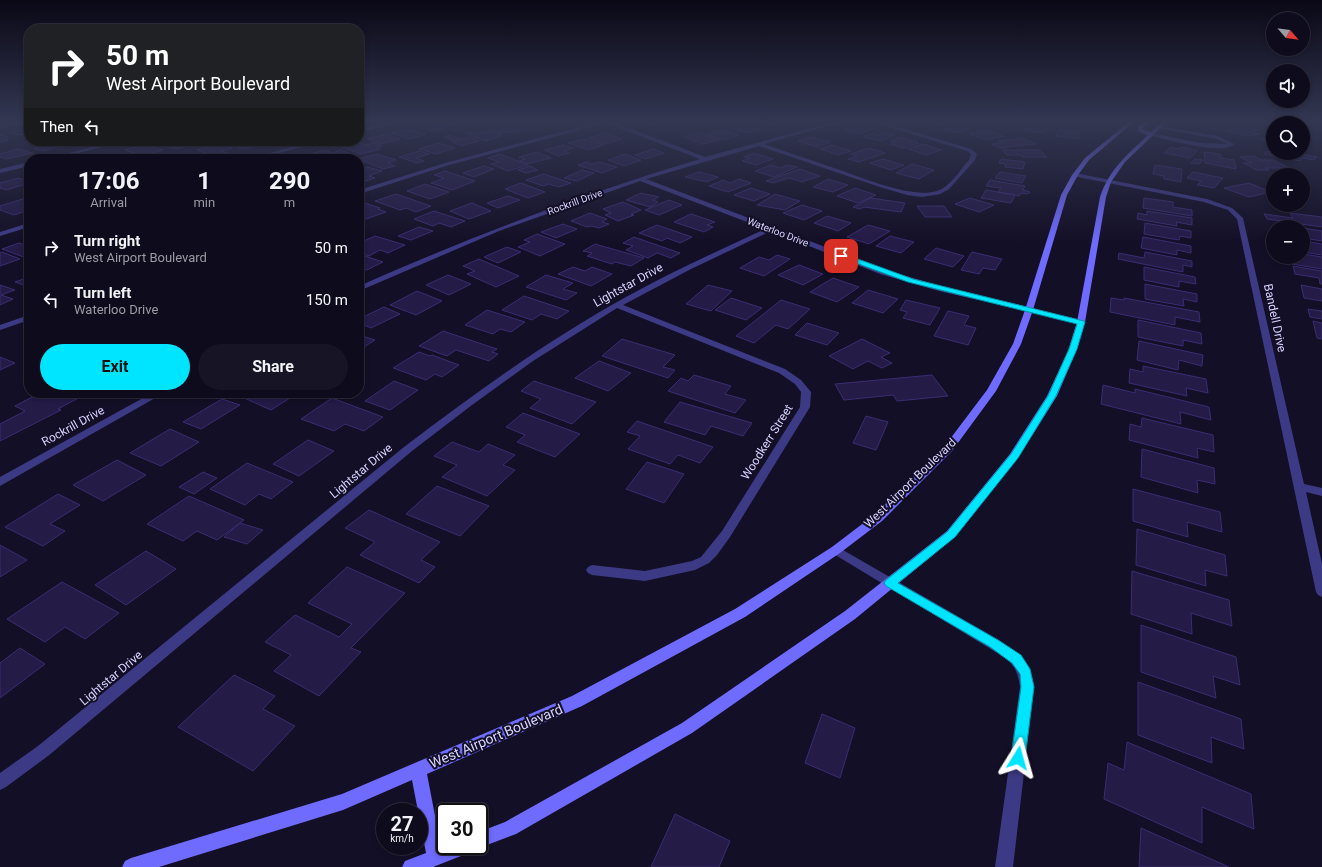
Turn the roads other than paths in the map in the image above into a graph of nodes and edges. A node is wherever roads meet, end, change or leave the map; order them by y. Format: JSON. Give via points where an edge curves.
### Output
{"nodes":[{"id":1,"x":456,"y":161,"type":"edge"},
{"id":2,"x":697,"y":161,"type":"edge"},
{"id":3,"x":810,"y":161,"type":"edge"},
{"id":4,"x":971,"y":161,"type":"edge"},
{"id":5,"x":1087,"y":161,"type":"edge"},
{"id":6,"x":1123,"y":161,"type":"edge"},
{"id":7,"x":24,"y":165,"type":"edge"},
{"id":8,"x":0,"y":171,"type":"edge"},
{"id":9,"x":1075,"y":176,"type":"junction"},
{"id":10,"x":640,"y":179,"type":"junction"},
{"id":11,"x":1108,"y":182,"type":"junction"},
{"id":12,"x":364,"y":190,"type":"edge"},
{"id":13,"x":24,"y":227,"type":"edge"},
{"id":14,"x":771,"y":229,"type":"junction"},
{"id":15,"x":0,"y":234,"type":"edge"},
{"id":16,"x":364,"y":287,"type":"edge"},
{"id":17,"x":618,"y":306,"type":"junction"},
{"id":18,"x":1029,"y":310,"type":"junction"},
{"id":19,"x":24,"y":319,"type":"edge"},
{"id":20,"x":1081,"y":322,"type":"junction"},
{"id":21,"x":0,"y":328,"type":"edge"},
{"id":22,"x":150,"y":398,"type":"edge"},
{"id":23,"x":0,"y":482,"type":"edge"},
{"id":24,"x":1300,"y":487,"type":"junction"},
{"id":25,"x":1322,"y":492,"type":"edge"},
{"id":26,"x":836,"y":550,"type":"junction"},
{"id":27,"x":592,"y":570,"type":"dead end"},
{"id":28,"x":890,"y":583,"type":"junction"},
{"id":29,"x":1322,"y":592,"type":"edge"},
{"id":30,"x":418,"y":770,"type":"junction"},
{"id":31,"x":0,"y":782,"type":"edge"},
{"id":32,"x":488,"y":837,"type":"edge"},
{"id":33,"x":441,"y":855,"type":"edge"},
{"id":34,"x":436,"y":857,"type":"junction"},
{"id":35,"x":131,"y":867,"type":"edge"},
{"id":36,"x":411,"y":867,"type":"edge"},
{"id":37,"x":1004,"y":867,"type":"edge"}],
"edges":[{"from":1,"to":12,"type":"street"},
{"from":2,"to":10,"type":"street","name":"Rockrill Drive"},
{"from":3,"to":4,"type":"street","via":[[882,186],[922,195],[938,193],[947,188]]},
{"from":5,"to":9,"type":"main road","name":"West Airport Boulevard"},
{"from":6,"to":11,"type":"main road"},
{"from":7,"to":8,"type":"street"},
{"from":9,"to":11,"type":"street","name":"Bandell Drive"},
{"from":9,"to":18,"type":"main road","name":"West Airport Boulevard","via":[[1064,195]]},
{"from":10,"to":14,"type":"street","name":"Waterloo Drive"},
{"from":10,"to":16,"type":"street","name":"Rockrill Drive","via":[[497,230]]},
{"from":11,"to":20,"type":"main road","via":[[1103,197]]},
{"from":11,"to":24,"type":"street","name":"Bandell Drive","via":[[1205,200],[1230,209],[1240,218]]},
{"from":13,"to":15,"type":"street"},
{"from":14,"to":17,"type":"street","name":"Lightstar Drive","via":[[660,281]]},
{"from":14,"to":18,"type":"street","name":"Waterloo Drive","via":[[883,272]]},
{"from":17,"to":27,"type":"street","name":"Woodkerr Street","via":[[782,371],[798,382],[806,392],[805,407],[726,534],[705,560],[695,565],[645,576]]},
{"from":17,"to":31,"type":"street","name":"Lightstar Drive","via":[[576,330],[462,406],[43,751]]},
{"from":18,"to":20,"type":"street","name":"Waterloo Drive"},
{"from":18,"to":26,"type":"main road","name":"West Airport Boulevard","via":[[1017,344],[991,391],[948,450],[878,518]]},
{"from":19,"to":21,"type":"street"},
{"from":20,"to":28,"type":"main road","via":[[1073,349],[1052,396],[1014,456],[951,534]]},
{"from":22,"to":23,"type":"street","name":"Rockrill Drive"},
{"from":24,"to":25,"type":"street"},
{"from":24,"to":29,"type":"street","name":"Bandell Drive"},
{"from":26,"to":28,"type":"street"},
{"from":26,"to":30,"type":"main road","name":"West Airport Boulevard","via":[[740,614],[577,702]]},
{"from":28,"to":32,"type":"main road","via":[[850,615],[687,728],[510,828]]},
{"from":28,"to":37,"type":"street","via":[[994,644],[1016,659],[1026,672],[1027,687]]},
{"from":30,"to":34,"type":"main road"},
{"from":30,"to":35,"type":"main road","name":"West Airport Boulevard","via":[[343,802]]},
{"from":33,"to":34,"type":"main road"},
{"from":34,"to":36,"type":"main road"}]}
